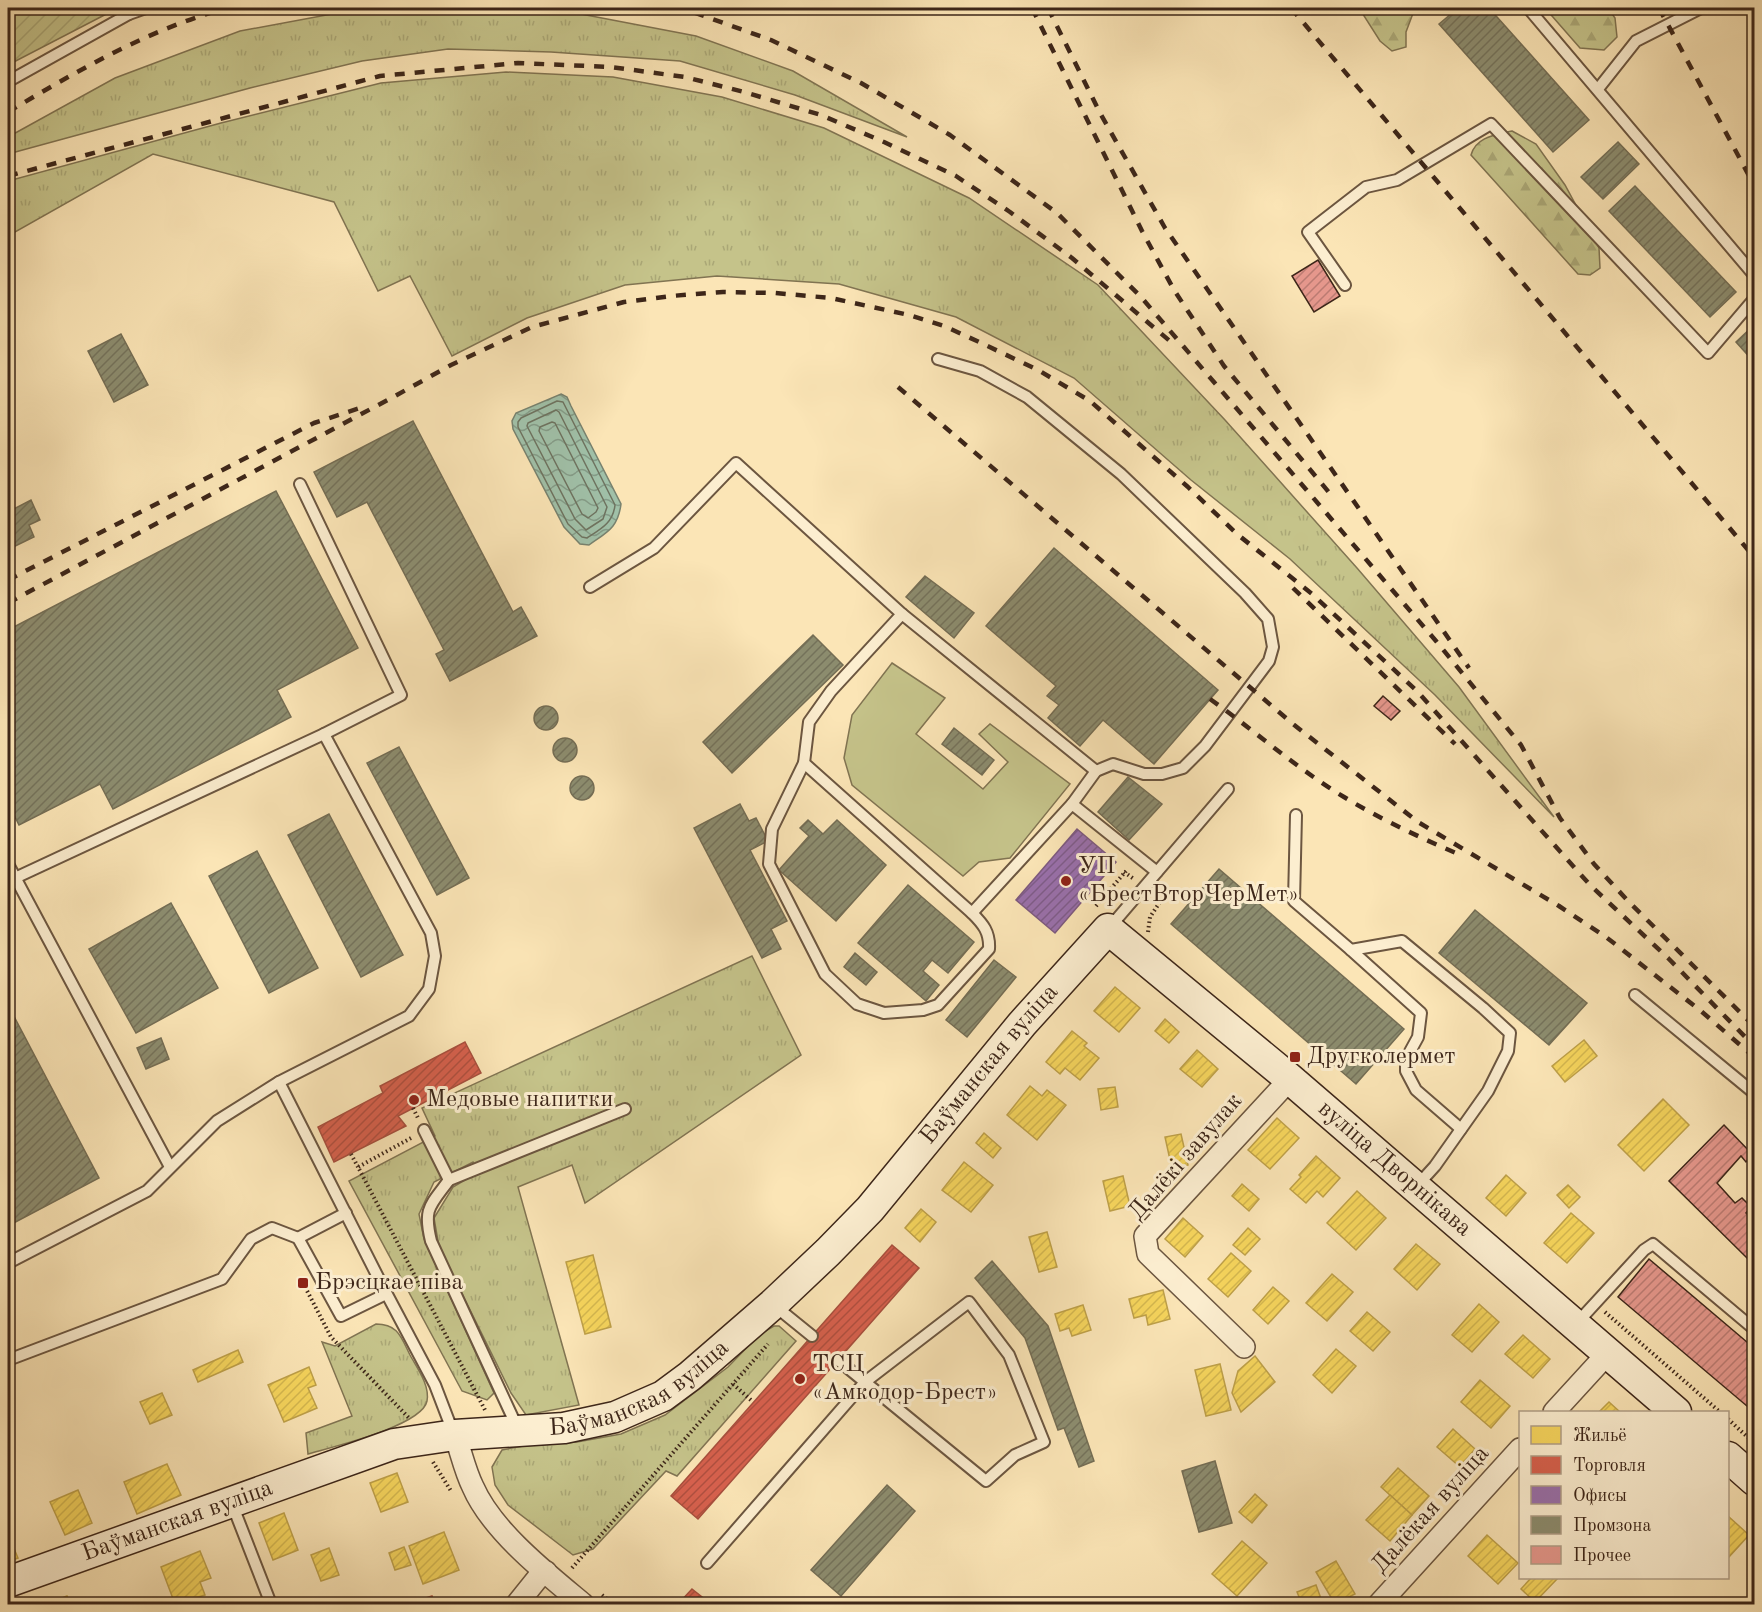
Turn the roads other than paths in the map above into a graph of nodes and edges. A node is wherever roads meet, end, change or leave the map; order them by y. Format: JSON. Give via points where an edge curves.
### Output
{"nodes":[{"id":1,"x":146,"y":8,"type":"edge"},
{"id":2,"x":1528,"y":8,"type":"edge"},
{"id":3,"x":1701,"y":8,"type":"edge"},
{"id":4,"x":127,"y":11,"type":"edge"},
{"id":5,"x":8,"y":80,"type":"edge"},
{"id":6,"x":1598,"y":89,"type":"junction"},
{"id":7,"x":1755,"y":275,"type":"edge"},
{"id":8,"x":1345,"y":285,"type":"dead end"},
{"id":9,"x":1755,"y":299,"type":"edge"},
{"id":10,"x":938,"y":359,"type":"dead end"},
{"id":11,"x":300,"y":484,"type":"dead end"},
{"id":12,"x":590,"y":587,"type":"dead end"},
{"id":13,"x":902,"y":614,"type":"junction"},
{"id":14,"x":324,"y":734,"type":"junction"},
{"id":15,"x":804,"y":763,"type":"junction"},
{"id":16,"x":1096,"y":771,"type":"junction"},
{"id":17,"x":1228,"y":789,"type":"dead end"},
{"id":18,"x":1072,"y":804,"type":"junction"},
{"id":19,"x":1296,"y":815,"type":"dead end"},
{"id":20,"x":8,"y":864,"type":"edge"},
{"id":21,"x":1157,"y":872,"type":"junction"},
{"id":22,"x":15,"y":878,"type":"junction"},
{"id":23,"x":972,"y":913,"type":"junction"},
{"id":24,"x":1108,"y":929,"type":"junction"},
{"id":25,"x":1351,"y":950,"type":"junction"},
{"id":26,"x":1635,"y":995,"type":"dead end"},
{"id":27,"x":1290,"y":1079,"type":"junction"},
{"id":28,"x":279,"y":1082,"type":"junction"},
{"id":29,"x":1755,"y":1093,"type":"edge"},
{"id":30,"x":625,"y":1109,"type":"dead end"},
{"id":31,"x":1461,"y":1129,"type":"junction"},
{"id":32,"x":424,"y":1130,"type":"road end"},
{"id":33,"x":170,"y":1167,"type":"junction"},
{"id":34,"x":449,"y":1180,"type":"junction"},
{"id":35,"x":1416,"y":1187,"type":"junction"},
{"id":36,"x":346,"y":1213,"type":"junction"},
{"id":37,"x":298,"y":1238,"type":"junction"},
{"id":38,"x":8,"y":1263,"type":"edge"},
{"id":39,"x":387,"y":1294,"type":"junction"},
{"id":40,"x":773,"y":1304,"type":"junction"},
{"id":41,"x":1585,"y":1314,"type":"junction"},
{"id":42,"x":1755,"y":1329,"type":"edge"},
{"id":43,"x":812,"y":1336,"type":"dead end"},
{"id":44,"x":1244,"y":1347,"type":"dead end"},
{"id":45,"x":1608,"y":1353,"type":"junction"},
{"id":46,"x":8,"y":1359,"type":"edge"},
{"id":47,"x":838,"y":1360,"type":"dead end"},
{"id":48,"x":865,"y":1382,"type":"junction"},
{"id":49,"x":1556,"y":1411,"type":"edge"},
{"id":50,"x":1674,"y":1411,"type":"edge"},
{"id":51,"x":519,"y":1430,"type":"junction"},
{"id":52,"x":455,"y":1435,"type":"junction"},
{"id":53,"x":1519,"y":1451,"type":"edge"},
{"id":54,"x":1729,"y":1458,"type":"edge"},
{"id":55,"x":1755,"y":1480,"type":"edge"},
{"id":56,"x":231,"y":1501,"type":"junction"},
{"id":57,"x":707,"y":1563,"type":"dead end"},
{"id":58,"x":546,"y":1572,"type":"junction"},
{"id":59,"x":8,"y":1582,"type":"edge"},
{"id":60,"x":590,"y":1597,"type":"edge"},
{"id":61,"x":271,"y":1605,"type":"edge"},
{"id":62,"x":517,"y":1605,"type":"edge"},
{"id":63,"x":1379,"y":1605,"type":"edge"}],
"edges":[{"from":1,"to":4,"type":"lane"},
{"from":2,"to":6,"type":"lane"},
{"from":3,"to":6,"type":"lane","via":[[1636,42]]},
{"from":4,"to":5,"type":"lane"},
{"from":6,"to":7,"type":"lane"},
{"from":8,"to":9,"type":"lane","via":[[1308,232],[1366,187],[1398,180],[1491,124],[1708,353]]},
{"from":10,"to":16,"type":"lane","via":[[980,371],[1027,397],[1121,474],[1268,619],[1273,647],[1269,661],[1205,746],[1183,768],[1144,774],[1113,764]]},
{"from":11,"to":14,"type":"lane","via":[[401,695]]},
{"from":12,"to":13,"type":"lane","via":[[654,548],[736,463]]},
{"from":13,"to":15,"type":"lane","via":[[831,691],[809,722]]},
{"from":13,"to":16,"type":"lane"},
{"from":14,"to":22,"type":"lane"},
{"from":14,"to":28,"type":"lane","via":[[431,933],[435,956],[429,989],[409,1016]]},
{"from":15,"to":23,"type":"lane"},
{"from":15,"to":23,"type":"lane","via":[[772,828],[769,864],[825,974],[857,1004],[884,1013],[938,1005],[989,949],[986,928]]},
{"from":16,"to":18,"type":"lane"},
{"from":17,"to":21,"type":"lane"},
{"from":18,"to":21,"type":"lane"},
{"from":18,"to":23,"type":"lane"},
{"from":19,"to":25,"type":"lane","via":[[1294,901]]},
{"from":20,"to":22,"type":"lane"},
{"from":21,"to":24,"type":"lane"},
{"from":22,"to":33,"type":"lane"},
{"from":24,"to":27,"type":"street","name":"вуліца Дворнікава"},
{"from":24,"to":40,"type":"street","name":"Баўманская вуліца","via":[[1022,1024],[870,1209]]},
{"from":25,"to":31,"type":"lane","via":[[1421,1013],[1418,1037],[1406,1059],[1406,1071],[1416,1089]]},
{"from":25,"to":31,"type":"lane","via":[[1402,941],[1510,1033],[1508,1051]]},
{"from":26,"to":29,"type":"lane"},
{"from":27,"to":35,"type":"street","name":"вуліца Дворнікава"},
{"from":27,"to":44,"type":"street","name":"Далёкі завулак","via":[[1145,1236],[1148,1254]]},
{"from":28,"to":33,"type":"lane","via":[[217,1121]]},
{"from":28,"to":36,"type":"lane"},
{"from":30,"to":34,"type":"lane"},
{"from":31,"to":35,"type":"lane"},
{"from":32,"to":34,"type":"lane"},
{"from":33,"to":38,"type":"lane","via":[[147,1191]]},
{"from":34,"to":51,"type":"lane","via":[[432,1203],[426,1220],[431,1241]]},
{"from":35,"to":41,"type":"street","name":"вуліца Дворнікава"},
{"from":36,"to":37,"type":"lane"},
{"from":36,"to":39,"type":"lane"},
{"from":37,"to":39,"type":"lane","via":[[341,1316]]},
{"from":37,"to":46,"type":"lane","via":[[272,1228],[251,1239],[222,1279]]},
{"from":39,"to":52,"type":"lane","via":[[435,1384]]},
{"from":40,"to":43,"type":"lane"},
{"from":40,"to":51,"type":"street","name":"Баўманская вуліца","via":[[663,1396],[615,1417],[564,1428]]},
{"from":41,"to":42,"type":"lane","via":[[1653,1244]]},
{"from":41,"to":45,"type":"street","name":"вуліца Дворнікава"},
{"from":45,"to":49,"type":"street"},
{"from":45,"to":50,"type":"street","name":"вуліца Дворнікава"},
{"from":47,"to":48,"type":"lane"},
{"from":48,"to":48,"type":"lane","via":[[986,1481],[1015,1455],[1044,1442],[1009,1355],[969,1302]]},
{"from":48,"to":57,"type":"lane"},
{"from":51,"to":52,"type":"street","name":"Баўманская вуліца"},
{"from":52,"to":56,"type":"street","name":"Баўманская вуліца","via":[[394,1444]]},
{"from":52,"to":58,"type":"street","via":[[473,1489],[490,1515],[517,1547]]},
{"from":53,"to":63,"type":"street","name":"Далёкая вуліца"},
{"from":54,"to":55,"type":"street"},
{"from":56,"to":59,"type":"street","name":"Баўманская вуліца"},
{"from":56,"to":61,"type":"lane"},
{"from":58,"to":60,"type":"street"},
{"from":58,"to":62,"type":"street"}]}
